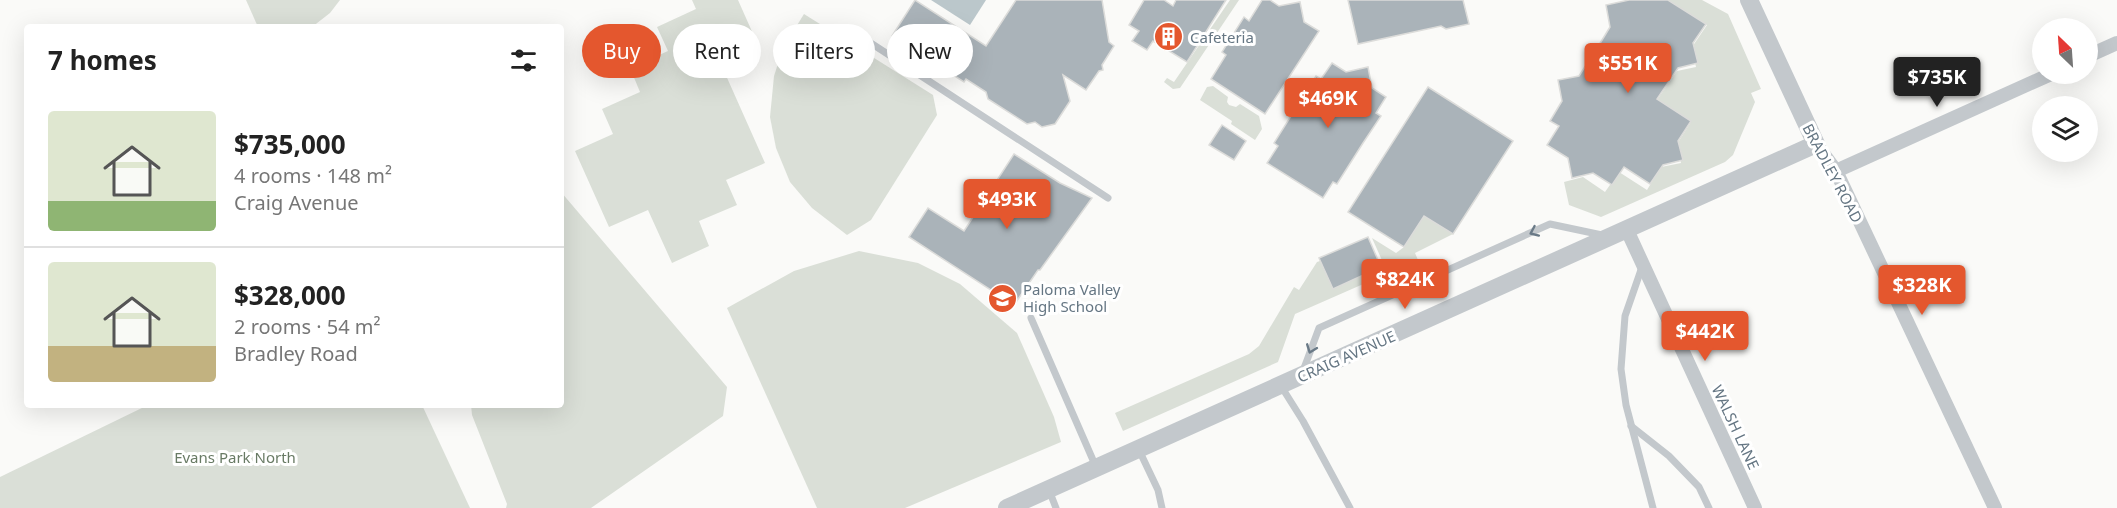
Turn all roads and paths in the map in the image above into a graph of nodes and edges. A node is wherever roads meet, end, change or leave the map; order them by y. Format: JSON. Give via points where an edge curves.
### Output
{"nodes":[{"id":1,"x":1749,"y":0,"type":"edge"},
{"id":2,"x":2117,"y":43,"type":"edge"},
{"id":3,"x":875,"y":46,"type":"edge"},
{"id":4,"x":2098,"y":52,"type":"edge"},
{"id":5,"x":2032,"y":83,"type":"edge"},
{"id":6,"x":1816,"y":144,"type":"junction"},
{"id":7,"x":1836,"y":171,"type":"junction"},
{"id":8,"x":1108,"y":198,"type":"dead end"},
{"id":9,"x":1618,"y":234,"type":"junction"},
{"id":10,"x":1642,"y":264,"type":"junction"},
{"id":11,"x":1031,"y":318,"type":"dead end"},
{"id":12,"x":1300,"y":377,"type":"junction"},
{"id":13,"x":1281,"y":386,"type":"junction"},
{"id":14,"x":1631,"y":426,"type":"junction"},
{"id":15,"x":1139,"y":450,"type":"junction"},
{"id":16,"x":1097,"y":469,"type":"junction"},
{"id":17,"x":1049,"y":490,"type":"junction"},
{"id":18,"x":1007,"y":508,"type":"edge"},
{"id":19,"x":1056,"y":508,"type":"edge"},
{"id":20,"x":1161,"y":508,"type":"edge"},
{"id":21,"x":1350,"y":508,"type":"edge"},
{"id":22,"x":1653,"y":508,"type":"edge"},
{"id":23,"x":1709,"y":508,"type":"edge"},
{"id":24,"x":1755,"y":508,"type":"edge"},
{"id":25,"x":1995,"y":508,"type":"edge"}],
"edges":[{"from":1,"to":6,"type":"street","name":"BRADLEY ROAD"},
{"from":2,"to":4,"type":"street"},
{"from":3,"to":8,"type":"lane"},
{"from":5,"to":7,"type":"street"},
{"from":6,"to":7,"type":"street","name":"BRADLEY ROAD"},
{"from":6,"to":9,"type":"street","name":"CRAIG AVENUE"},
{"from":7,"to":25,"type":"street","name":"BRADLEY ROAD"},
{"from":9,"to":10,"type":"street","name":"WALSH LANE"},
{"from":9,"to":12,"type":"street","name":"CRAIG AVENUE"},
{"from":9,"to":12,"type":"lane","one_way":true,"via":[[1550,224],[1319,328]]},
{"from":10,"to":14,"type":"lane","via":[[1625,316],[1621,369]]},
{"from":10,"to":24,"type":"street","name":"WALSH LANE"},
{"from":11,"to":16,"type":"lane"},
{"from":12,"to":13,"type":"street","name":"CRAIG AVENUE"},
{"from":13,"to":15,"type":"street","name":"CRAIG AVENUE"},
{"from":13,"to":21,"type":"lane"},
{"from":14,"to":22,"type":"lane"},
{"from":14,"to":23,"type":"lane","via":[[1669,456],[1699,488]]},
{"from":15,"to":16,"type":"street","name":"CRAIG AVENUE"},
{"from":15,"to":20,"type":"lane","via":[[1158,490]]},
{"from":16,"to":17,"type":"street","name":"CRAIG AVENUE"},
{"from":17,"to":18,"type":"street","name":"CRAIG AVENUE"},
{"from":17,"to":19,"type":"lane"}]}
